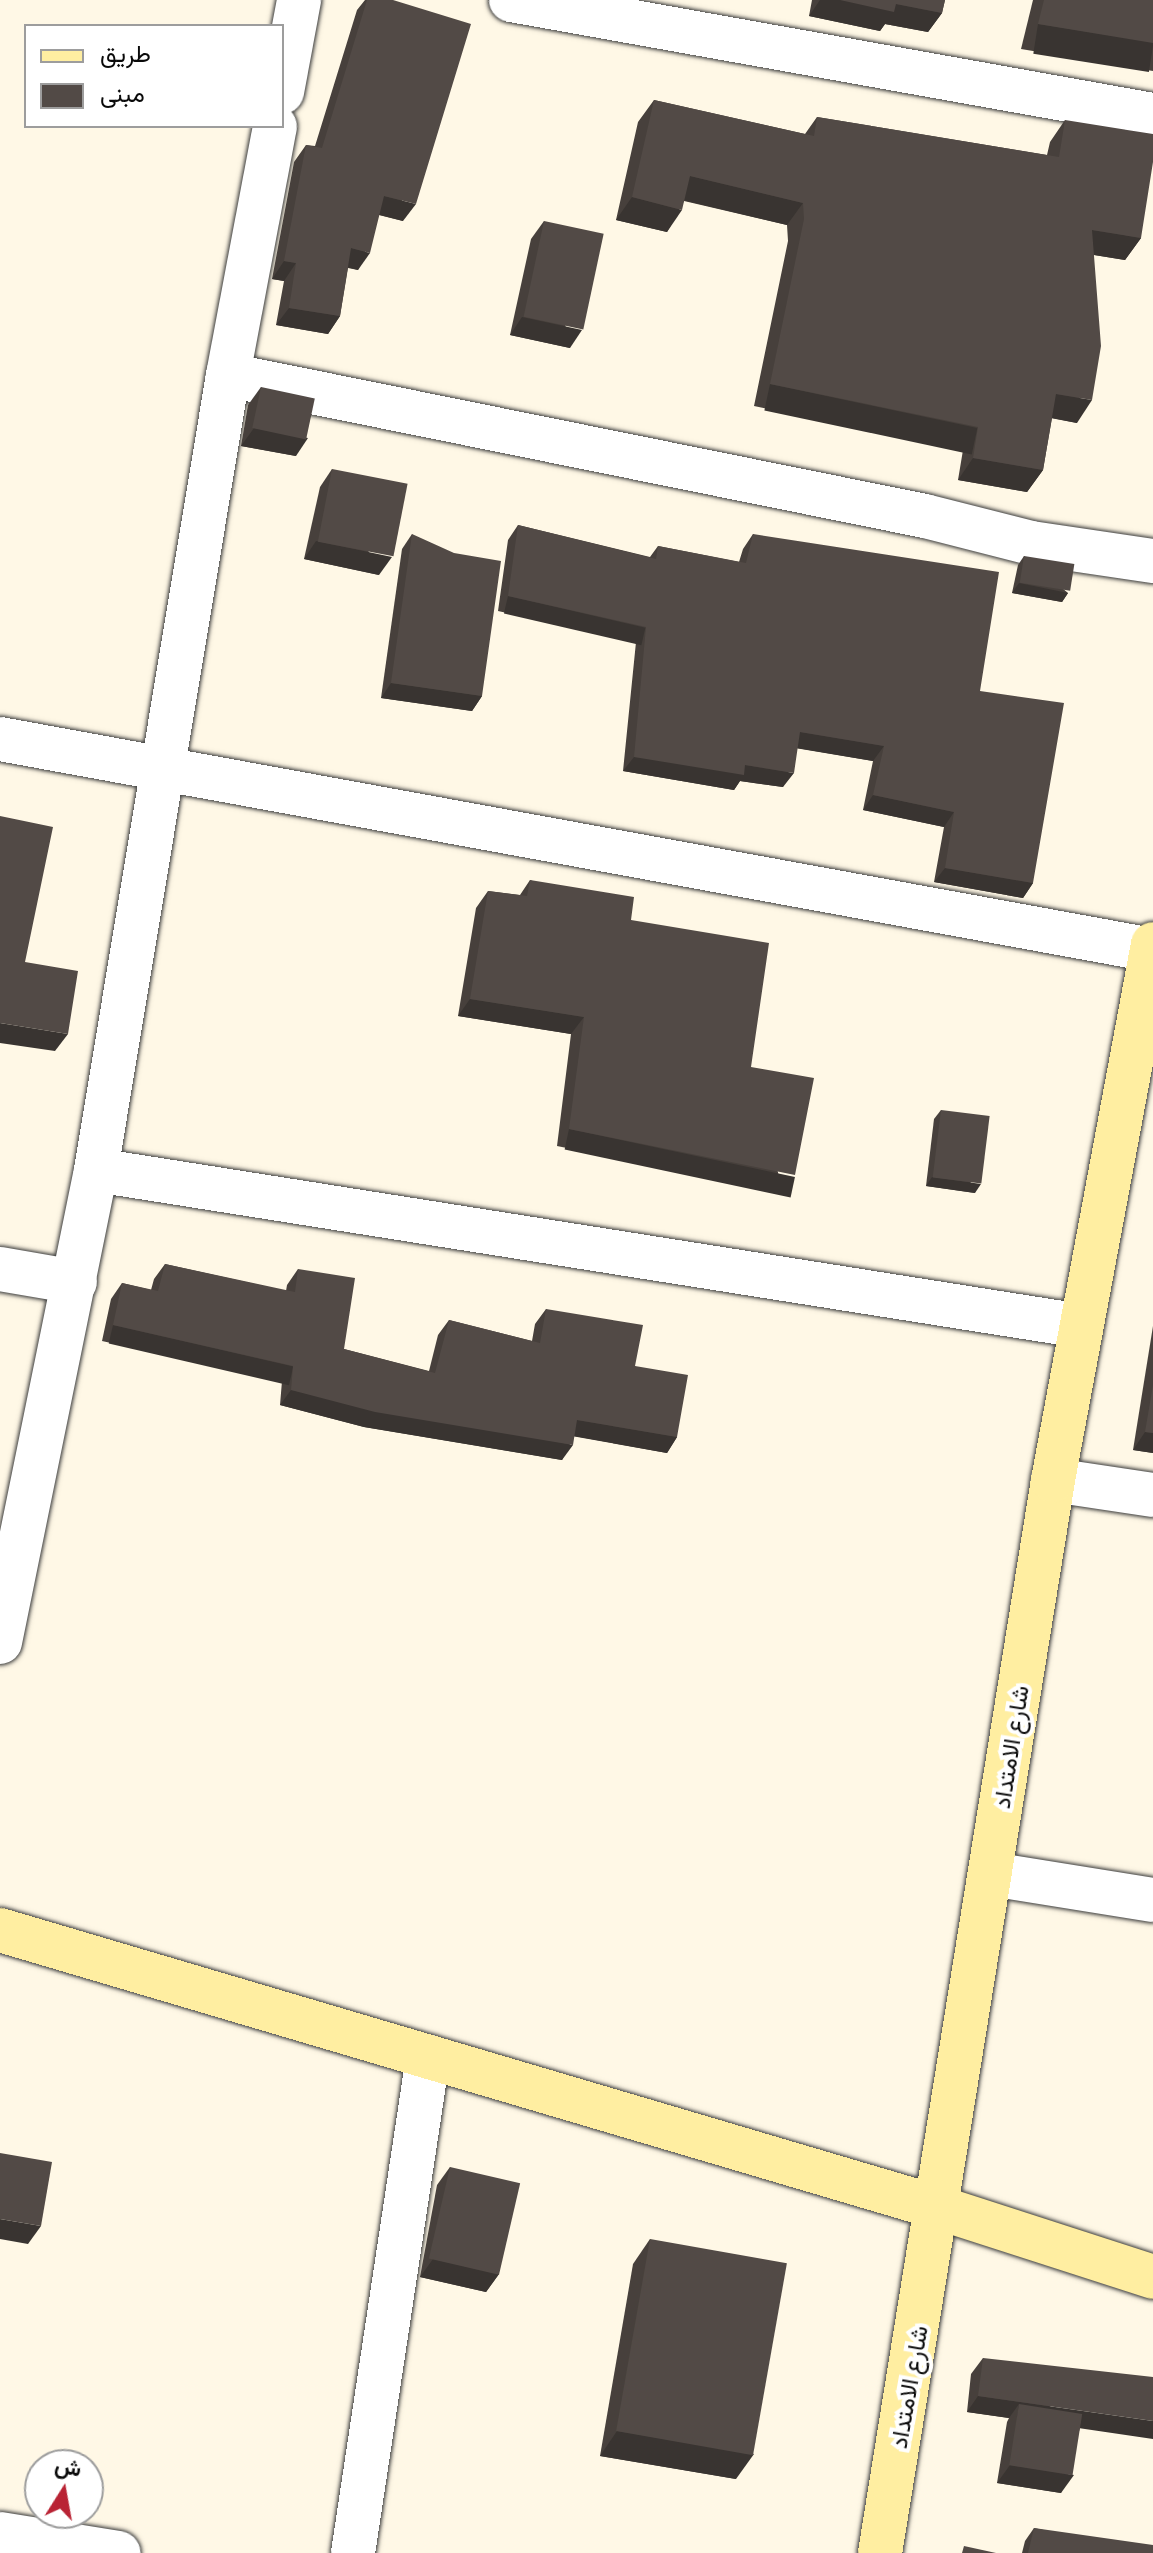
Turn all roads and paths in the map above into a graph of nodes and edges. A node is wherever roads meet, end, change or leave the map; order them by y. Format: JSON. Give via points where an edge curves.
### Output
{"nodes":[{"id":1,"x":299,"y":0,"type":"edge"},
{"id":2,"x":511,"y":0,"type":"edge"},
{"id":3,"x":284,"y":81,"type":"edge"},
{"id":4,"x":1153,"y":115,"type":"edge"},
{"id":5,"x":275,"y":128,"type":"edge"},
{"id":6,"x":228,"y":375,"type":"junction"},
{"id":7,"x":1153,"y":561,"type":"edge"},
{"id":8,"x":0,"y":739,"type":"edge"},
{"id":9,"x":164,"y":766,"type":"junction"},
{"id":10,"x":1152,"y":947,"type":"edge"},
{"id":11,"x":1146,"y":1037,"type":"edge"},
{"id":12,"x":96,"y":1170,"type":"junction"},
{"id":13,"x":0,"y":1269,"type":"edge"},
{"id":14,"x":75,"y":1282,"type":"junction"},
{"id":15,"x":1081,"y":1326,"type":"junction"},
{"id":16,"x":1053,"y":1480,"type":"junction"},
{"id":17,"x":1153,"y":1495,"type":"edge"},
{"id":18,"x":0,"y":1642,"type":"edge"},
{"id":19,"x":991,"y":1874,"type":"junction"},
{"id":20,"x":1153,"y":1900,"type":"edge"},
{"id":21,"x":0,"y":1930,"type":"edge"},
{"id":22,"x":428,"y":2057,"type":"junction"},
{"id":23,"x":940,"y":2208,"type":"junction"},
{"id":24,"x":1153,"y":2277,"type":"edge"},
{"id":25,"x":0,"y":2534,"type":"edge"},
{"id":26,"x":118,"y":2553,"type":"edge"},
{"id":27,"x":353,"y":2553,"type":"edge"},
{"id":28,"x":880,"y":2553,"type":"edge"}],
"edges":[{"from":1,"to":3,"type":"street"},
{"from":2,"to":4,"type":"street"},
{"from":5,"to":6,"type":"street"},
{"from":6,"to":7,"type":"street","via":[[925,516],[1031,543]]},
{"from":6,"to":9,"type":"street"},
{"from":8,"to":9,"type":"street"},
{"from":9,"to":10,"type":"street"},
{"from":9,"to":12,"type":"street"},
{"from":10,"to":11,"type":"street","name":"شارع الامتداد"},
{"from":11,"to":15,"type":"street","name":"شارع الامتداد"},
{"from":12,"to":14,"type":"street"},
{"from":12,"to":15,"type":"street"},
{"from":13,"to":14,"type":"street"},
{"from":14,"to":18,"type":"street"},
{"from":15,"to":16,"type":"street","name":"شارع الامتداد"},
{"from":16,"to":17,"type":"street"},
{"from":16,"to":19,"type":"street","name":"شارع الامتداد"},
{"from":19,"to":20,"type":"street"},
{"from":19,"to":23,"type":"street","name":"شارع الامتداد"},
{"from":21,"to":22,"type":"street"},
{"from":22,"to":23,"type":"street"},
{"from":22,"to":27,"type":"street"},
{"from":23,"to":24,"type":"street"},
{"from":23,"to":28,"type":"street","name":"شارع الامتداد"},
{"from":25,"to":26,"type":"street"}]}
